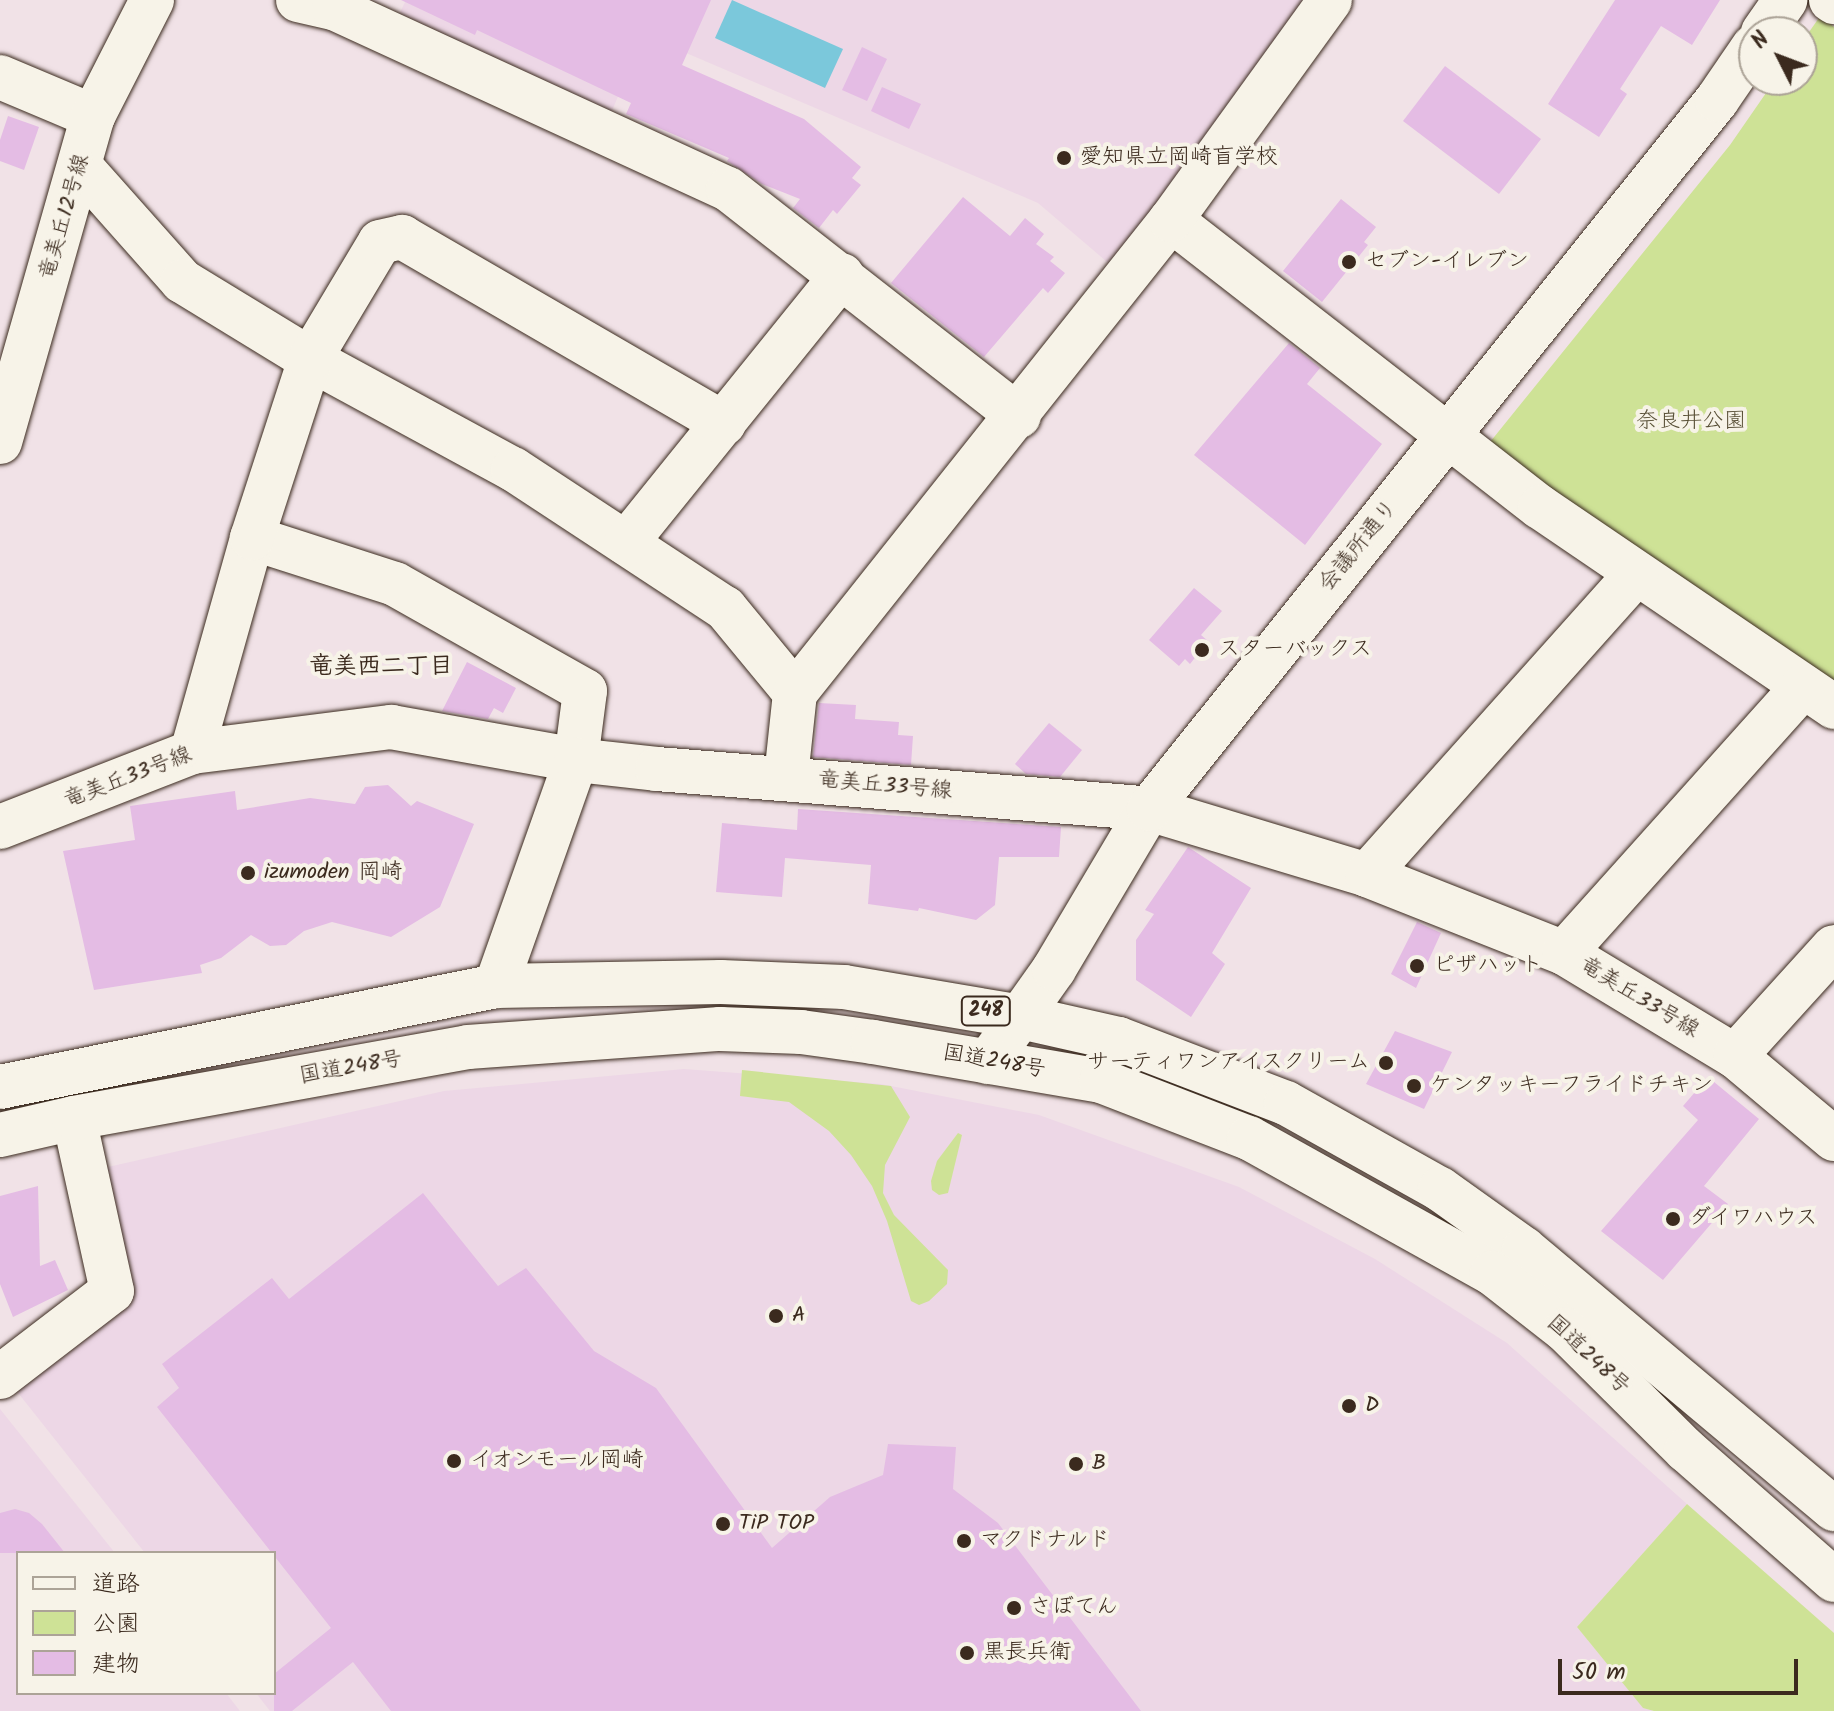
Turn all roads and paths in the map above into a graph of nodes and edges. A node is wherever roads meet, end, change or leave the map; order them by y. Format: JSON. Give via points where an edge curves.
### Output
{"nodes":[{"id":1,"x":152,"y":0,"type":"edge"},
{"id":2,"x":298,"y":0,"type":"edge"},
{"id":3,"x":1330,"y":0,"type":"edge"},
{"id":4,"x":1738,"y":69,"type":"edge"},
{"id":5,"x":0,"y":77,"type":"edge"},
{"id":6,"x":93,"y":116,"type":"junction"},
{"id":7,"x":80,"y":166,"type":"junction"},
{"id":8,"x":1171,"y":220,"type":"junction"},
{"id":9,"x":842,"y":275,"type":"junction"},
{"id":10,"x":310,"y":359,"type":"junction"},
{"id":11,"x":1019,"y":416,"type":"junction"},
{"id":12,"x":724,"y":424,"type":"junction"},
{"id":13,"x":1446,"y":437,"type":"junction"},
{"id":14,"x":0,"y":442,"type":"edge"},
{"id":15,"x":252,"y":538,"type":"junction"},
{"id":16,"x":626,"y":543,"type":"junction"},
{"id":17,"x":1636,"y":574,"type":"junction"},
{"id":18,"x":795,"y":693,"type":"junction"},
{"id":19,"x":1819,"y":697,"type":"edge"},
{"id":20,"x":192,"y":752,"type":"junction"},
{"id":21,"x":576,"y":760,"type":"junction"},
{"id":22,"x":786,"y":777,"type":"junction"},
{"id":23,"x":1149,"y":809,"type":"junction"},
{"id":24,"x":0,"y":827,"type":"edge"},
{"id":25,"x":1367,"y":875,"type":"junction"},
{"id":26,"x":1834,"y":947,"type":"edge"},
{"id":27,"x":1564,"y":953,"type":"junction"},
{"id":28,"x":496,"y":986,"type":"junction"},
{"id":29,"x":1021,"y":1017,"type":"junction"},
{"id":30,"x":1735,"y":1056,"type":"junction"},
{"id":31,"x":988,"y":1062,"type":"junction"},
{"id":32,"x":0,"y":1087,"type":"edge"},
{"id":33,"x":74,"y":1118,"type":"junction"},
{"id":34,"x":0,"y":1135,"type":"edge"},
{"id":35,"x":1834,"y":1139,"type":"edge"},
{"id":36,"x":0,"y":1377,"type":"edge"},
{"id":37,"x":1834,"y":1509,"type":"edge"},
{"id":38,"x":1834,"y":1580,"type":"edge"}],
"edges":[{"from":1,"to":6,"type":"main road","name":"竜美丘12号線"},
{"from":2,"to":9,"type":"main road","via":[[334,8],[728,189]]},
{"from":3,"to":8,"type":"main road"},
{"from":4,"to":13,"type":"main road","name":"会議所通り"},
{"from":5,"to":6,"type":"main road"},
{"from":6,"to":7,"type":"main road","name":"竜美丘12号線"},
{"from":7,"to":10,"type":"main road","via":[[182,281]]},
{"from":7,"to":14,"type":"main road","name":"竜美丘12号線"},
{"from":8,"to":11,"type":"main road"},
{"from":8,"to":13,"type":"main road"},
{"from":9,"to":11,"type":"main road"},
{"from":9,"to":12,"type":"main road"},
{"from":10,"to":12,"type":"main road","via":[[380,242],[402,237]]},
{"from":10,"to":15,"type":"main road"},
{"from":10,"to":16,"type":"main road","via":[[513,469]]},
{"from":11,"to":18,"type":"main road"},
{"from":12,"to":16,"type":"main road"},
{"from":13,"to":17,"type":"main road"},
{"from":13,"to":23,"type":"main road","name":"会議所通り"},
{"from":15,"to":20,"type":"main road"},
{"from":15,"to":21,"type":"main road","via":[[395,584],[585,691]]},
{"from":16,"to":18,"type":"main road","via":[[725,608]]},
{"from":17,"to":19,"type":"main road"},
{"from":17,"to":25,"type":"main road"},
{"from":18,"to":22,"type":"main road"},
{"from":19,"to":27,"type":"main road"},
{"from":20,"to":21,"type":"main road","name":"竜美丘33号線","via":[[391,727]]},
{"from":20,"to":24,"type":"main road","name":"竜美丘33号線"},
{"from":21,"to":22,"type":"main road","name":"竜美丘33号線"},
{"from":21,"to":28,"type":"main road"},
{"from":22,"to":23,"type":"main road","name":"竜美丘33号線"},
{"from":23,"to":25,"type":"main road","name":"竜美丘33号線"},
{"from":23,"to":29,"type":"main road","name":"会議所通り"},
{"from":25,"to":27,"type":"main road","name":"竜美丘33号線"},
{"from":26,"to":30,"type":"main road"},
{"from":27,"to":30,"type":"main road","name":"竜美丘33号線"},
{"from":28,"to":29,"type":"main road","name":"国道248号","number":"248","via":[[721,982],[844,987]]},
{"from":28,"to":32,"type":"main road","name":"国道248号","number":"248"},
{"from":29,"to":31,"type":"main road","name":"会議所通り"},
{"from":29,"to":37,"type":"main road","name":"国道248号","number":"248","via":[[1119,1039],[1286,1103],[1440,1189],[1524,1249]]},
{"from":30,"to":35,"type":"main road","name":"竜美丘33号線"},
{"from":31,"to":33,"type":"main road","name":"国道248号","number":"248","via":[[801,1032],[720,1029],[591,1036],[468,1047]]},
{"from":31,"to":38,"type":"main road","name":"国道248号","number":"248","via":[[1101,1081],[1249,1138],[1492,1273],[1565,1330],[1686,1450]]},
{"from":33,"to":34,"type":"main road","name":"国道248号","number":"248"},
{"from":33,"to":36,"type":"main road","via":[[112,1291]]}]}
